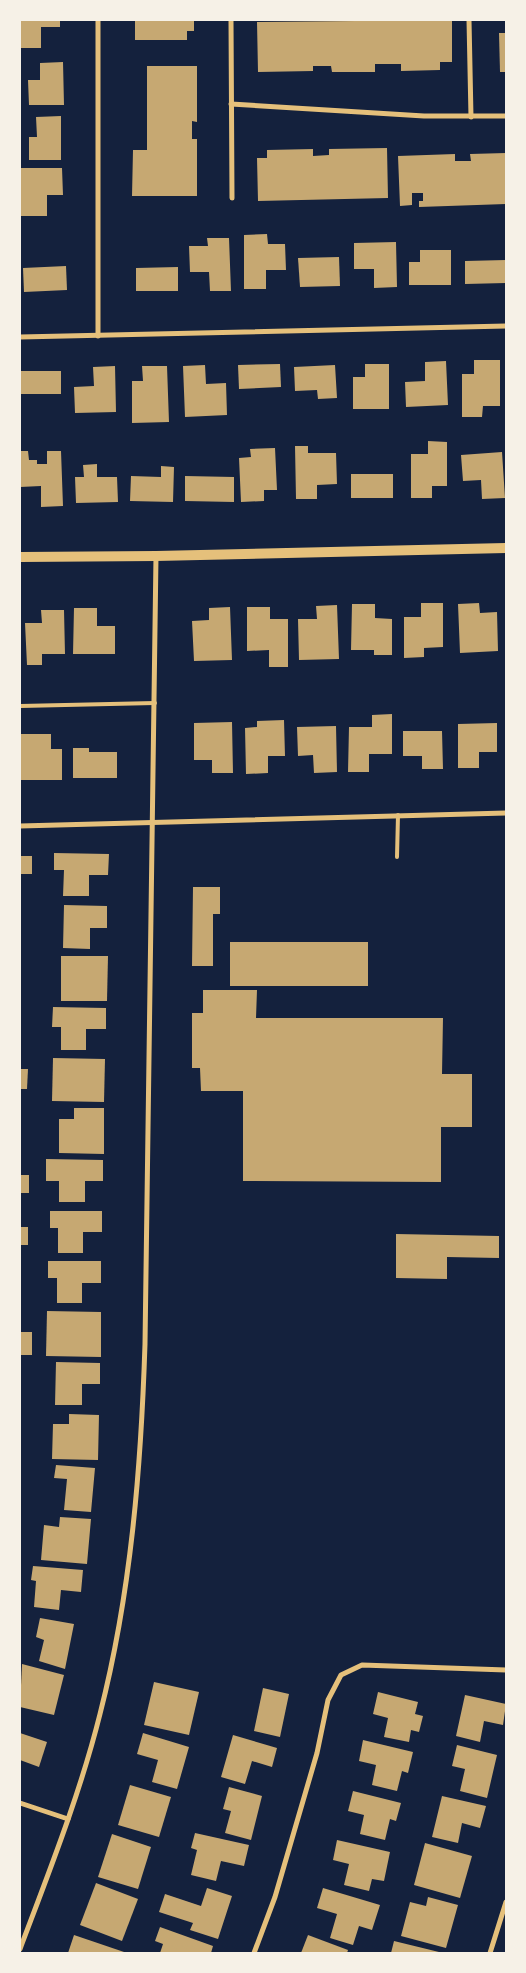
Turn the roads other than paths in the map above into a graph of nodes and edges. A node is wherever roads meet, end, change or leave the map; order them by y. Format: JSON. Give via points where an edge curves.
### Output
{"nodes":[{"id":1,"x":98,"y":20,"type":"edge"},
{"id":2,"x":231,"y":20,"type":"edge"},
{"id":3,"x":469,"y":20,"type":"edge"},
{"id":4,"x":232,"y":104,"type":"junction"},
{"id":5,"x":506,"y":116,"type":"edge"},
{"id":6,"x":471,"y":117,"type":"junction"},
{"id":7,"x":232,"y":198,"type":"dead end"},
{"id":8,"x":506,"y":326,"type":"edge"},
{"id":9,"x":98,"y":336,"type":"junction"},
{"id":10,"x":20,"y":337,"type":"edge"},
{"id":11,"x":506,"y":548,"type":"edge"},
{"id":12,"x":156,"y":556,"type":"junction"},
{"id":13,"x":20,"y":557,"type":"edge"},
{"id":14,"x":155,"y":703,"type":"junction"},
{"id":15,"x":20,"y":706,"type":"edge"},
{"id":16,"x":506,"y":813,"type":"edge"},
{"id":17,"x":398,"y":815,"type":"junction"},
{"id":18,"x":154,"y":820,"type":"junction"},
{"id":19,"x":20,"y":826,"type":"edge"},
{"id":20,"x":397,"y":857,"type":"dead end"},
{"id":21,"x":506,"y":1670,"type":"edge"},
{"id":22,"x":20,"y":1803,"type":"edge"},
{"id":23,"x":68,"y":1819,"type":"junction"},
{"id":24,"x":506,"y":1902,"type":"edge"},
{"id":25,"x":20,"y":1949,"type":"edge"},
{"id":26,"x":254,"y":1953,"type":"edge"},
{"id":27,"x":490,"y":1953,"type":"edge"}],
"edges":[{"from":1,"to":9,"type":"street"},
{"from":2,"to":4,"type":"street"},
{"from":3,"to":6,"type":"street"},
{"from":4,"to":6,"type":"street"},
{"from":4,"to":7,"type":"street"},
{"from":5,"to":6,"type":"street"},
{"from":8,"to":9,"type":"street"},
{"from":9,"to":10,"type":"street"},
{"from":11,"to":12,"type":"main road"},
{"from":12,"to":13,"type":"main road"},
{"from":12,"to":14,"type":"street"},
{"from":14,"to":15,"type":"lane"},
{"from":14,"to":18,"type":"street"},
{"from":16,"to":17,"type":"street"},
{"from":17,"to":18,"type":"street"},
{"from":17,"to":20,"type":"lane"},
{"from":18,"to":19,"type":"street"},
{"from":18,"to":23,"type":"street","via":[[145,1344],[137,1496],[126,1587],[100,1713]]},
{"from":21,"to":26,"type":"street","via":[[362,1665],[341,1675],[328,1700],[317,1753],[275,1897]]},
{"from":22,"to":23,"type":"street"},
{"from":23,"to":25,"type":"street"},
{"from":24,"to":27,"type":"street"}]}
